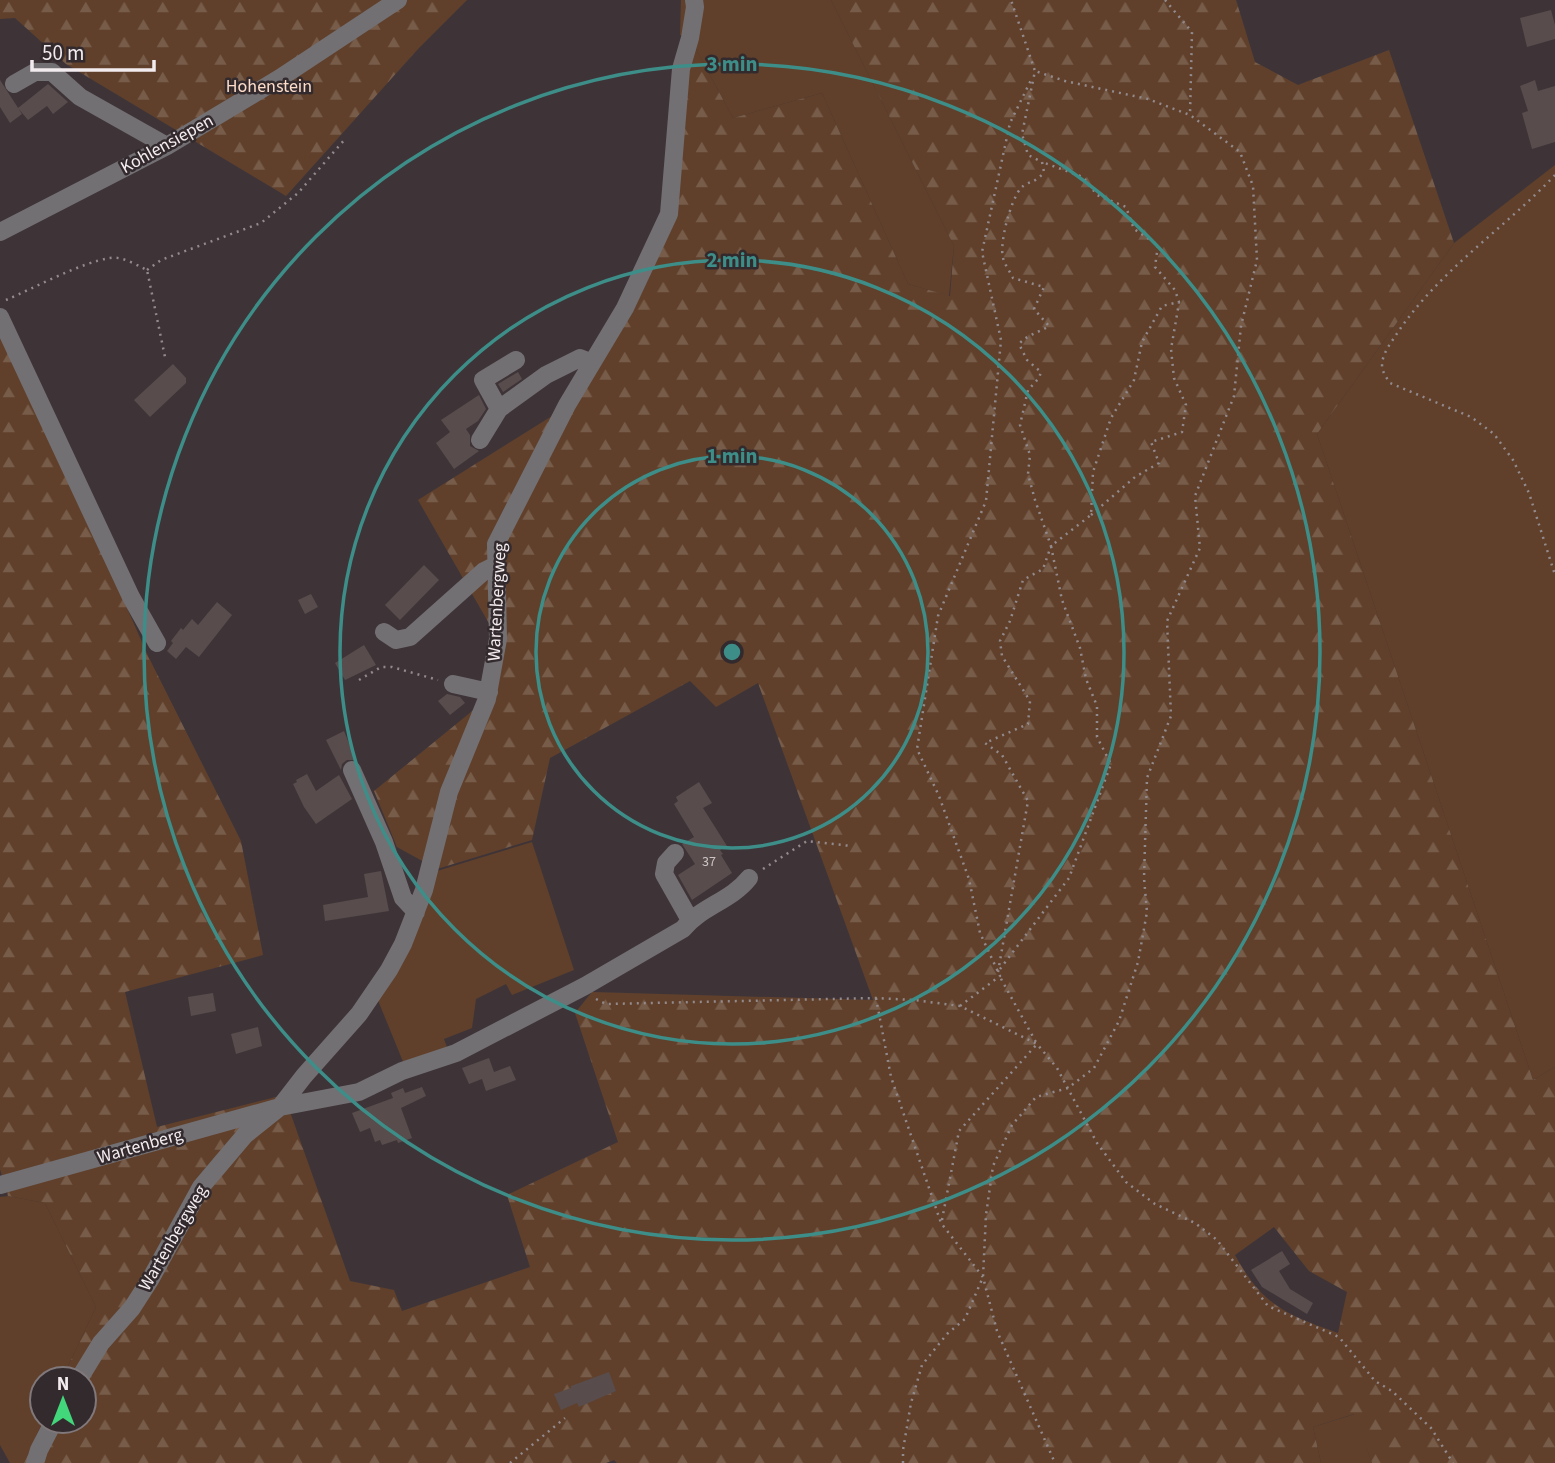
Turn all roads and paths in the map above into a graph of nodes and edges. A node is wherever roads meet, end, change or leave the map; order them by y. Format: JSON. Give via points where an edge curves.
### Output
{"nodes":[{"id":1,"x":398,"y":0,"type":"edge"},
{"id":2,"x":694,"y":0,"type":"edge"},
{"id":3,"x":1011,"y":0,"type":"edge"},
{"id":4,"x":1165,"y":0,"type":"edge"},
{"id":5,"x":1035,"y":71,"type":"junction"},
{"id":6,"x":14,"y":84,"type":"dead end"},
{"id":7,"x":1190,"y":115,"type":"junction"},
{"id":8,"x":346,"y":138,"type":"dead end"},
{"id":9,"x":167,"y":146,"type":"junction"},
{"id":10,"x":1042,"y":162,"type":"junction"},
{"id":11,"x":1555,"y":175,"type":"edge"},
{"id":12,"x":0,"y":232,"type":"edge"},
{"id":13,"x":147,"y":270,"type":"junction"},
{"id":14,"x":1179,"y":302,"type":"junction"},
{"id":15,"x":0,"y":303,"type":"edge"},
{"id":16,"x":0,"y":317,"type":"edge"},
{"id":17,"x":165,"y":357,"type":"dead end"},
{"id":18,"x":516,"y":360,"type":"dead end"},
{"id":19,"x":590,"y":362,"type":"junction"},
{"id":20,"x":499,"y":409,"type":"junction"},
{"id":21,"x":480,"y":440,"type":"dead end"},
{"id":22,"x":1091,"y":515,"type":"junction"},
{"id":23,"x":1051,"y":546,"type":"junction"},
{"id":24,"x":496,"y":565,"type":"junction"},
{"id":25,"x":1555,"y":575,"type":"edge"},
{"id":26,"x":384,"y":632,"type":"dead end"},
{"id":27,"x":157,"y":643,"type":"dead end"},
{"id":28,"x":359,"y":680,"type":"dead end"},
{"id":29,"x":444,"y":681,"type":"joint"},
{"id":30,"x":489,"y":692,"type":"junction"},
{"id":31,"x":352,"y":770,"type":"dead end"},
{"id":32,"x":852,"y":846,"type":"dead end"},
{"id":33,"x":675,"y":853,"type":"dead end"},
{"id":34,"x":749,"y":878,"type":"joint"},
{"id":35,"x":416,"y":912,"type":"junction"},
{"id":36,"x":690,"y":920,"type":"junction"},
{"id":37,"x":999,"y":974,"type":"junction"},
{"id":38,"x":585,"y":986,"type":"junction"},
{"id":39,"x":876,"y":998,"type":"junction"},
{"id":40,"x":960,"y":1006,"type":"junction"},
{"id":41,"x":1037,"y":1044,"type":"junction"},
{"id":42,"x":1068,"y":1088,"type":"junction"},
{"id":43,"x":279,"y":1107,"type":"junction"},
{"id":44,"x":0,"y":1185,"type":"edge"},
{"id":45,"x":941,"y":1223,"type":"junction"},
{"id":46,"x":983,"y":1277,"type":"junction"},
{"id":47,"x":88,"y":1365,"type":"edge"},
{"id":48,"x":565,"y":1418,"type":"dead end"},
{"id":49,"x":47,"y":1435,"type":"edge"},
{"id":50,"x":35,"y":1463,"type":"edge"},
{"id":51,"x":510,"y":1463,"type":"edge"},
{"id":52,"x":903,"y":1463,"type":"edge"},
{"id":53,"x":1055,"y":1463,"type":"edge"},
{"id":54,"x":1453,"y":1463,"type":"edge"}],
"edges":[{"from":1,"to":9,"type":"street","name":"Kohlensiepen"},
{"from":2,"to":19,"type":"street","name":"Wartenbergweg","via":[[681,69],[669,214],[625,308]]},
{"from":3,"to":5,"type":"path"},
{"from":4,"to":7,"type":"path","via":[[1192,32]]},
{"from":5,"to":7,"type":"path","via":[[1148,99]]},
{"from":5,"to":10,"type":"path","via":[[1022,134],[1028,155]]},
{"from":5,"to":37,"type":"path","via":[[1010,123],[982,252],[1001,341],[986,501],[938,615],[917,749],[939,796],[969,879],[980,933]]},
{"from":6,"to":9,"type":"street","via":[[36,72],[52,72],[80,97]]},
{"from":7,"to":42,"type":"path","via":[[1240,152],[1253,186],[1257,260],[1241,326],[1234,396],[1195,496],[1200,548],[1167,621],[1171,716],[1147,778],[1147,912],[1138,962],[1119,1021],[1094,1068]]},
{"from":8,"to":13,"type":"path","via":[[298,193],[261,223],[161,260]]},
{"from":9,"to":12,"type":"street","name":"Kohlensiepen"},
{"from":10,"to":14,"type":"path","via":[[1083,177],[1097,195],[1126,207],[1134,229],[1158,245],[1155,267]]},
{"from":10,"to":23,"type":"path","via":[[1044,172],[1038,180],[1022,186],[1009,210],[1002,257],[1013,278],[1044,287],[1034,309],[1049,326],[1019,344],[1027,360],[1041,372],[1028,390],[1020,425],[1030,455],[1028,474]]},
{"from":11,"to":25,"type":"path","via":[[1432,289],[1400,329],[1382,365],[1390,383],[1471,417],[1502,444],[1530,493]]},
{"from":13,"to":15,"type":"path","via":[[111,257]]},
{"from":13,"to":17,"type":"path"},
{"from":14,"to":22,"type":"path","via":[[1162,306],[1142,342],[1134,380],[1111,418],[1093,472]]},
{"from":14,"to":22,"type":"path","via":[[1171,349],[1174,377],[1186,405],[1182,432],[1151,442],[1158,463]]},
{"from":16,"to":27,"type":"street"},
{"from":18,"to":20,"type":"street","via":[[483,380]]},
{"from":19,"to":20,"type":"street","via":[[580,358],[546,375]]},
{"from":19,"to":24,"type":"street","name":"Wartenbergweg","via":[[496,544]]},
{"from":20,"to":21,"type":"street"},
{"from":22,"to":23,"type":"path"},
{"from":23,"to":37,"type":"path","via":[[1062,600],[1097,706],[1097,737],[1111,764],[1069,878]]},
{"from":23,"to":37,"type":"path","via":[[1043,569],[1023,580],[1000,641],[1002,656],[1030,701],[1028,724],[985,743],[1002,755],[1028,801]]},
{"from":24,"to":26,"type":"street","via":[[484,570],[410,636],[396,640]]},
{"from":24,"to":30,"type":"street","name":"Wartenbergweg","via":[[498,639]]},
{"from":28,"to":29,"type":"path","via":[[381,667],[392,667]]},
{"from":29,"to":30,"type":"street"},
{"from":30,"to":35,"type":"street","name":"Wartenbergweg","via":[[449,792]]},
{"from":31,"to":35,"type":"street","via":[[403,898]]},
{"from":32,"to":34,"type":"path","via":[[807,841]]},
{"from":33,"to":36,"type":"street","via":[[664,874]]},
{"from":34,"to":36,"type":"street","name":"Wartenbergweg","via":[[739,890]]},
{"from":35,"to":43,"type":"street","name":"Wartenbergweg","via":[[389,970],[359,1014]]},
{"from":36,"to":38,"type":"street","name":"Wartenbergweg","via":[[683,929]]},
{"from":37,"to":40,"type":"path"},
{"from":37,"to":41,"type":"path"},
{"from":38,"to":39,"type":"path","via":[[592,997],[606,1004]]},
{"from":38,"to":43,"type":"street","name":"Wartenbergweg","via":[[456,1053],[359,1092]]},
{"from":39,"to":40,"type":"path"},
{"from":39,"to":45,"type":"path","via":[[891,1077]]},
{"from":40,"to":41,"type":"path"},
{"from":41,"to":42,"type":"path"},
{"from":41,"to":45,"type":"path","via":[[959,1131]]},
{"from":42,"to":46,"type":"path","via":[[1035,1097],[1012,1125],[993,1166]]},
{"from":42,"to":54,"type":"path","via":[[1097,1143],[1126,1182],[1217,1240],[1268,1306],[1339,1337],[1374,1381],[1392,1391],[1431,1428]]},
{"from":43,"to":44,"type":"street","name":"Wartenberg"},
{"from":43,"to":47,"type":"street","name":"Wartenbergweg","via":[[245,1135],[201,1187],[150,1280]]},
{"from":45,"to":46,"type":"path"},
{"from":46,"to":52,"type":"path","via":[[965,1319],[922,1365],[911,1403]]},
{"from":46,"to":53,"type":"path","via":[[997,1331]]},
{"from":48,"to":51,"type":"path"},
{"from":49,"to":50,"type":"street"}]}
